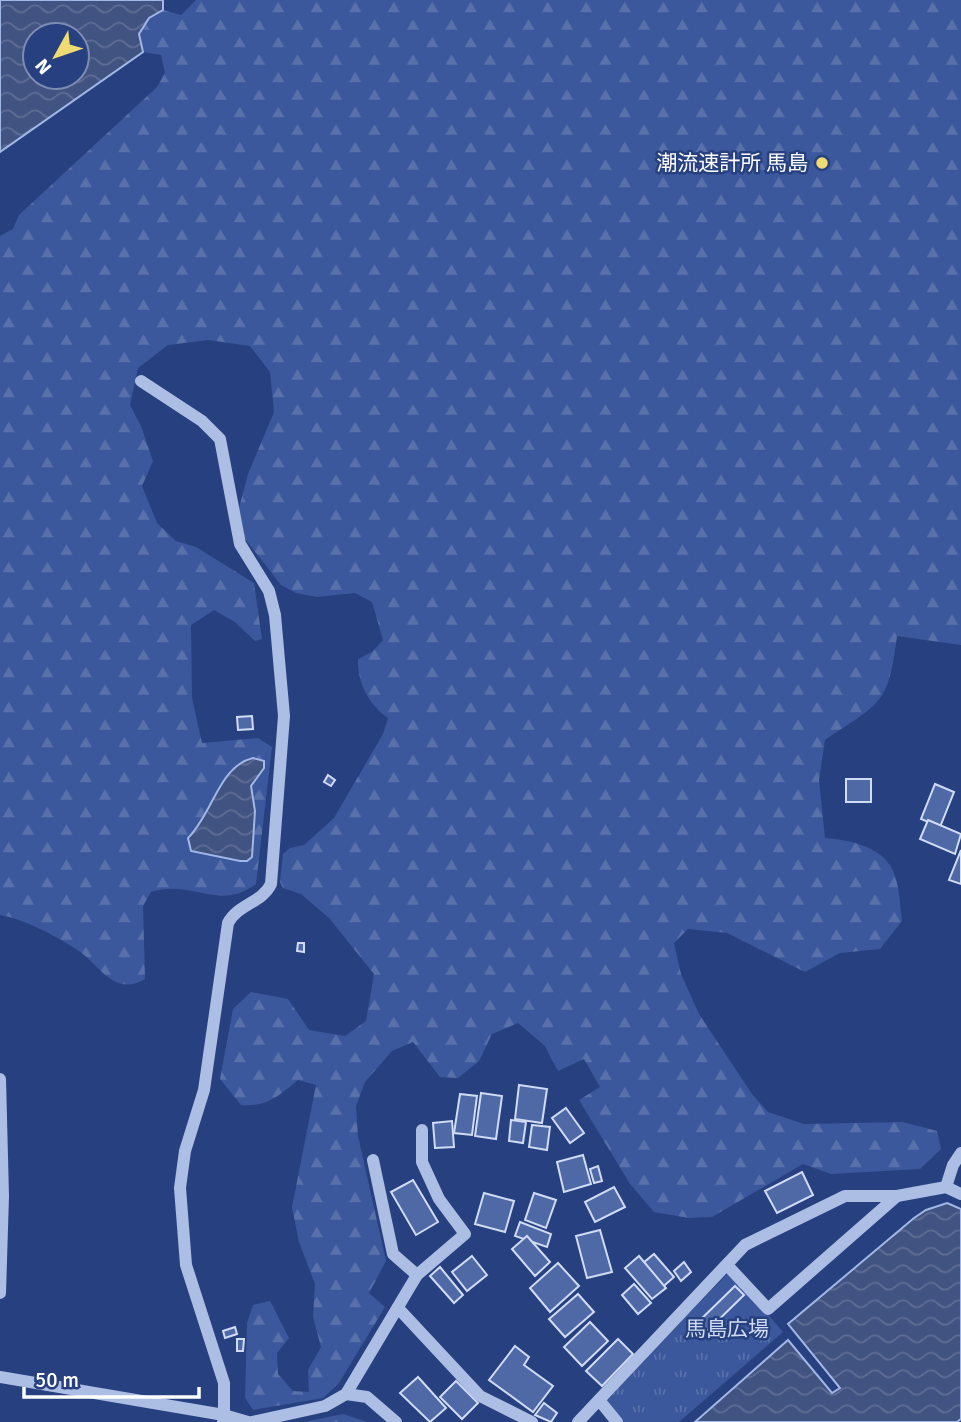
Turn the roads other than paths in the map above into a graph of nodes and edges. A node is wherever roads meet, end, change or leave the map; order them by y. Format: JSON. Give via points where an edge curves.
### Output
{"nodes":[{"id":1,"x":141,"y":381,"type":"dead end"},
{"id":2,"x":0,"y":1079,"type":"edge"},
{"id":3,"x":422,"y":1130,"type":"dead end"},
{"id":4,"x":961,"y":1153,"type":"edge"},
{"id":5,"x":373,"y":1160,"type":"dead end"},
{"id":6,"x":946,"y":1187,"type":"junction"},
{"id":7,"x":961,"y":1195,"type":"edge"},
{"id":8,"x":897,"y":1196,"type":"junction"},
{"id":9,"x":727,"y":1265,"type":"junction"},
{"id":10,"x":417,"y":1275,"type":"junction"},
{"id":11,"x":0,"y":1293,"type":"edge"},
{"id":12,"x":398,"y":1308,"type":"junction"},
{"id":13,"x":0,"y":1377,"type":"edge"},
{"id":14,"x":346,"y":1394,"type":"junction"},
{"id":15,"x":598,"y":1400,"type":"junction"},
{"id":16,"x":224,"y":1419,"type":"edge"},
{"id":17,"x":250,"y":1422,"type":"edge"},
{"id":18,"x":396,"y":1422,"type":"edge"},
{"id":19,"x":532,"y":1422,"type":"edge"},
{"id":20,"x":578,"y":1422,"type":"edge"},
{"id":21,"x":617,"y":1422,"type":"edge"}],
"edges":[{"from":1,"to":16,"type":"street","via":[[202,421],[220,439],[240,544],[269,591],[275,615],[284,716],[271,884],[266,894],[234,913],[228,923],[204,1090],[185,1151],[180,1188],[186,1265],[224,1383]]},
{"from":2,"to":11,"type":"street"},
{"from":3,"to":10,"type":"street","via":[[422,1163],[439,1199],[465,1234]]},
{"from":4,"to":6,"type":"street"},
{"from":5,"to":10,"type":"street","via":[[393,1254]]},
{"from":6,"to":7,"type":"street"},
{"from":6,"to":8,"type":"street"},
{"from":8,"to":9,"type":"street","via":[[845,1196],[745,1245]]},
{"from":8,"to":9,"type":"street","via":[[768,1309]]},
{"from":9,"to":15,"type":"street"},
{"from":10,"to":12,"type":"street"},
{"from":12,"to":14,"type":"street"},
{"from":12,"to":19,"type":"street","via":[[480,1396]]},
{"from":13,"to":16,"type":"street"},
{"from":14,"to":17,"type":"street","via":[[325,1406]]},
{"from":14,"to":18,"type":"street","via":[[367,1398]]},
{"from":15,"to":20,"type":"street"},
{"from":15,"to":21,"type":"street"},
{"from":16,"to":17,"type":"street"}]}
